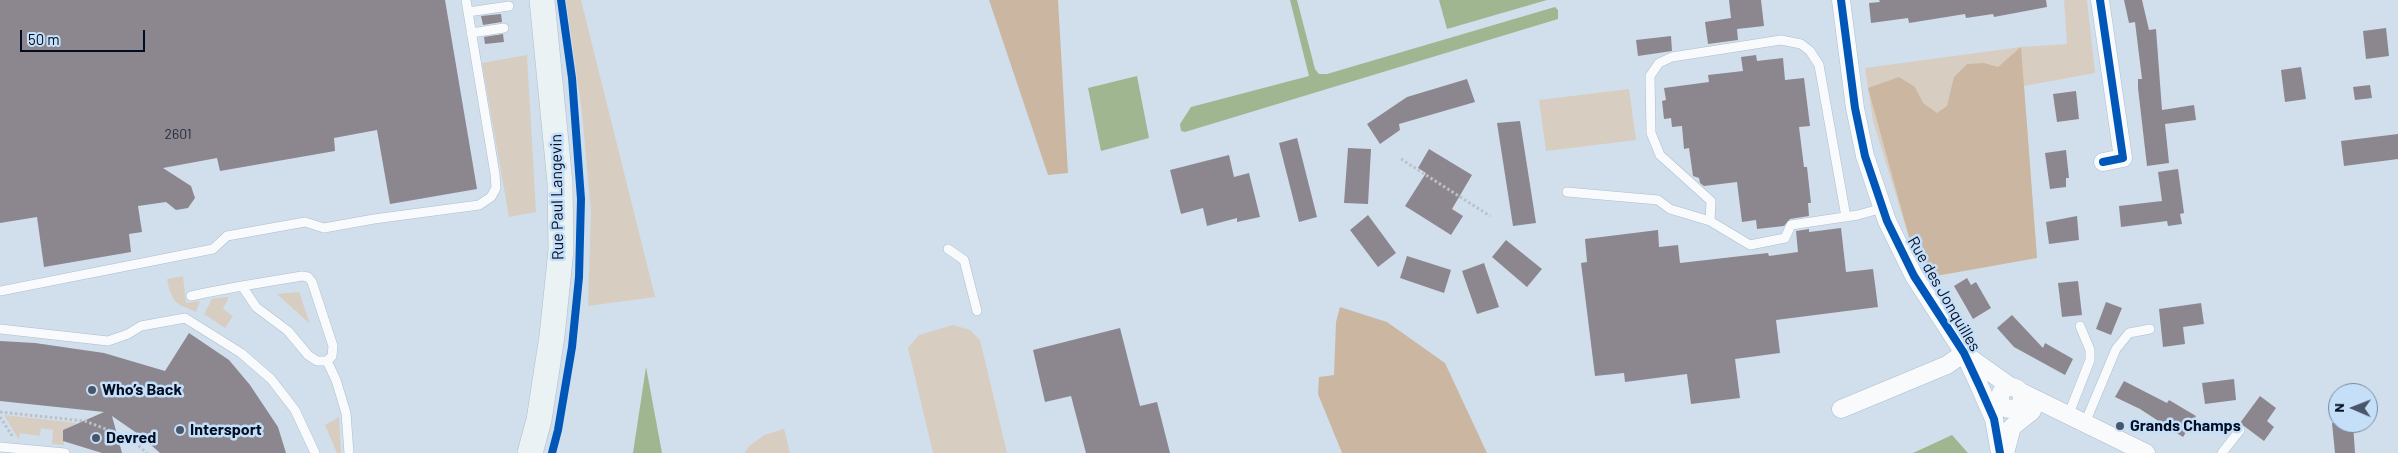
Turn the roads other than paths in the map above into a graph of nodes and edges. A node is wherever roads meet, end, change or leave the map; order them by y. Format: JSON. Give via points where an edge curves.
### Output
{"nodes":[{"id":1,"x":466,"y":0,"type":"edge"},
{"id":2,"x":542,"y":0,"type":"edge"},
{"id":3,"x":1841,"y":0,"type":"edge"},
{"id":4,"x":2100,"y":0,"type":"edge"},
{"id":5,"x":509,"y":6,"type":"dead end"},
{"id":6,"x":468,"y":12,"type":"junction"},
{"id":7,"x":504,"y":28,"type":"dead end"},
{"id":8,"x":471,"y":33,"type":"junction"},
{"id":9,"x":2103,"y":162,"type":"dead end"},
{"id":10,"x":1567,"y":192,"type":"dead end"},
{"id":11,"x":1882,"y":208,"type":"junction"},
{"id":12,"x":1846,"y":217,"type":"junction"},
{"id":13,"x":1710,"y":222,"type":"junction"},
{"id":14,"x":948,"y":249,"type":"dead end"},
{"id":15,"x":242,"y":286,"type":"junction"},
{"id":16,"x":0,"y":291,"type":"edge"},
{"id":17,"x":191,"y":296,"type":"dead end"},
{"id":18,"x":977,"y":311,"type":"dead end"},
{"id":19,"x":2080,"y":326,"type":"dead end"},
{"id":20,"x":0,"y":329,"type":"edge"},
{"id":21,"x":2150,"y":329,"type":"dead end"},
{"id":22,"x":1964,"y":353,"type":"junction"},
{"id":23,"x":327,"y":361,"type":"junction"},
{"id":24,"x":1979,"y":385,"type":"junction"},
{"id":25,"x":2014,"y":401,"type":"junction"},
{"id":26,"x":1841,"y":409,"type":"dead end"},
{"id":27,"x":2063,"y":413,"type":"junction"},
{"id":28,"x":1994,"y":420,"type":"junction"},
{"id":29,"x":2084,"y":422,"type":"junction"},
{"id":30,"x":2240,"y":430,"type":"dead end"},
{"id":31,"x":0,"y":447,"type":"edge"},
{"id":32,"x":65,"y":453,"type":"edge"},
{"id":33,"x":316,"y":453,"type":"edge"},
{"id":34,"x":349,"y":453,"type":"edge"},
{"id":35,"x":530,"y":453,"type":"edge"},
{"id":36,"x":2000,"y":453,"type":"edge"},
{"id":37,"x":2005,"y":453,"type":"edge"},
{"id":38,"x":2146,"y":453,"type":"edge"},
{"id":39,"x":2222,"y":453,"type":"edge"}],
"edges":[{"from":1,"to":6,"type":"lane"},
{"from":2,"to":35,"type":"main road","name":"Rue Paul Langevin","via":[[560,183],[561,250],[539,420]]},
{"from":3,"to":11,"type":"street","name":"Rue des Jonquilles","via":[[1855,108],[1865,156]]},
{"from":4,"to":9,"type":"street","via":[[2123,158]]},
{"from":5,"to":6,"type":"lane"},
{"from":6,"to":8,"type":"lane"},
{"from":7,"to":8,"type":"lane"},
{"from":8,"to":16,"type":"lane","via":[[496,181],[491,197],[478,205],[324,228],[305,222],[227,236],[213,249]]},
{"from":10,"to":13,"type":"lane","via":[[1658,200],[1670,209]]},
{"from":11,"to":12,"type":"lane"},
{"from":11,"to":22,"type":"street","name":"Rue des Jonquilles","via":[[1914,276]]},
{"from":12,"to":13,"type":"lane","via":[[1791,226],[1785,238],[1750,245]]},
{"from":12,"to":13,"type":"lane","via":[[1819,65],[1801,44],[1781,40],[1672,57],[1659,63],[1650,76],[1652,133],[1660,156],[1711,201]]},
{"from":14,"to":18,"type":"lane","via":[[964,260]]},
{"from":15,"to":17,"type":"lane"},
{"from":15,"to":23,"type":"lane","via":[[256,307],[288,331],[308,355],[317,361]]},
{"from":15,"to":23,"type":"lane","via":[[308,277],[333,346],[332,356]]},
{"from":19,"to":27,"type":"lane","via":[[2090,350],[2090,360]]},
{"from":20,"to":33,"type":"lane","via":[[108,341],[141,326],[185,318],[241,353],[271,379],[295,410]]},
{"from":21,"to":29,"type":"lane","via":[[2129,333],[2116,349]]},
{"from":22,"to":24,"type":"street","name":"Rue des Jonquilles"},
{"from":22,"to":25,"type":"street","name":"Rue des Jonquilles"},
{"from":22,"to":26,"type":"street","via":[[1946,365]]},
{"from":23,"to":34,"type":"lane","via":[[346,413]]},
{"from":24,"to":25,"type":"street","name":"Rue des Jonquilles"},
{"from":24,"to":28,"type":"street","name":"Rue des Jonquilles"},
{"from":25,"to":27,"type":"street"},
{"from":25,"to":28,"type":"street","name":"Rue des Jonquilles"},
{"from":25,"to":37,"type":"street"},
{"from":27,"to":29,"type":"street"},
{"from":28,"to":36,"type":"street","name":"Rue des Jonquilles"},
{"from":29,"to":38,"type":"street"},
{"from":30,"to":39,"type":"lane"},
{"from":31,"to":32,"type":"lane"}]}
